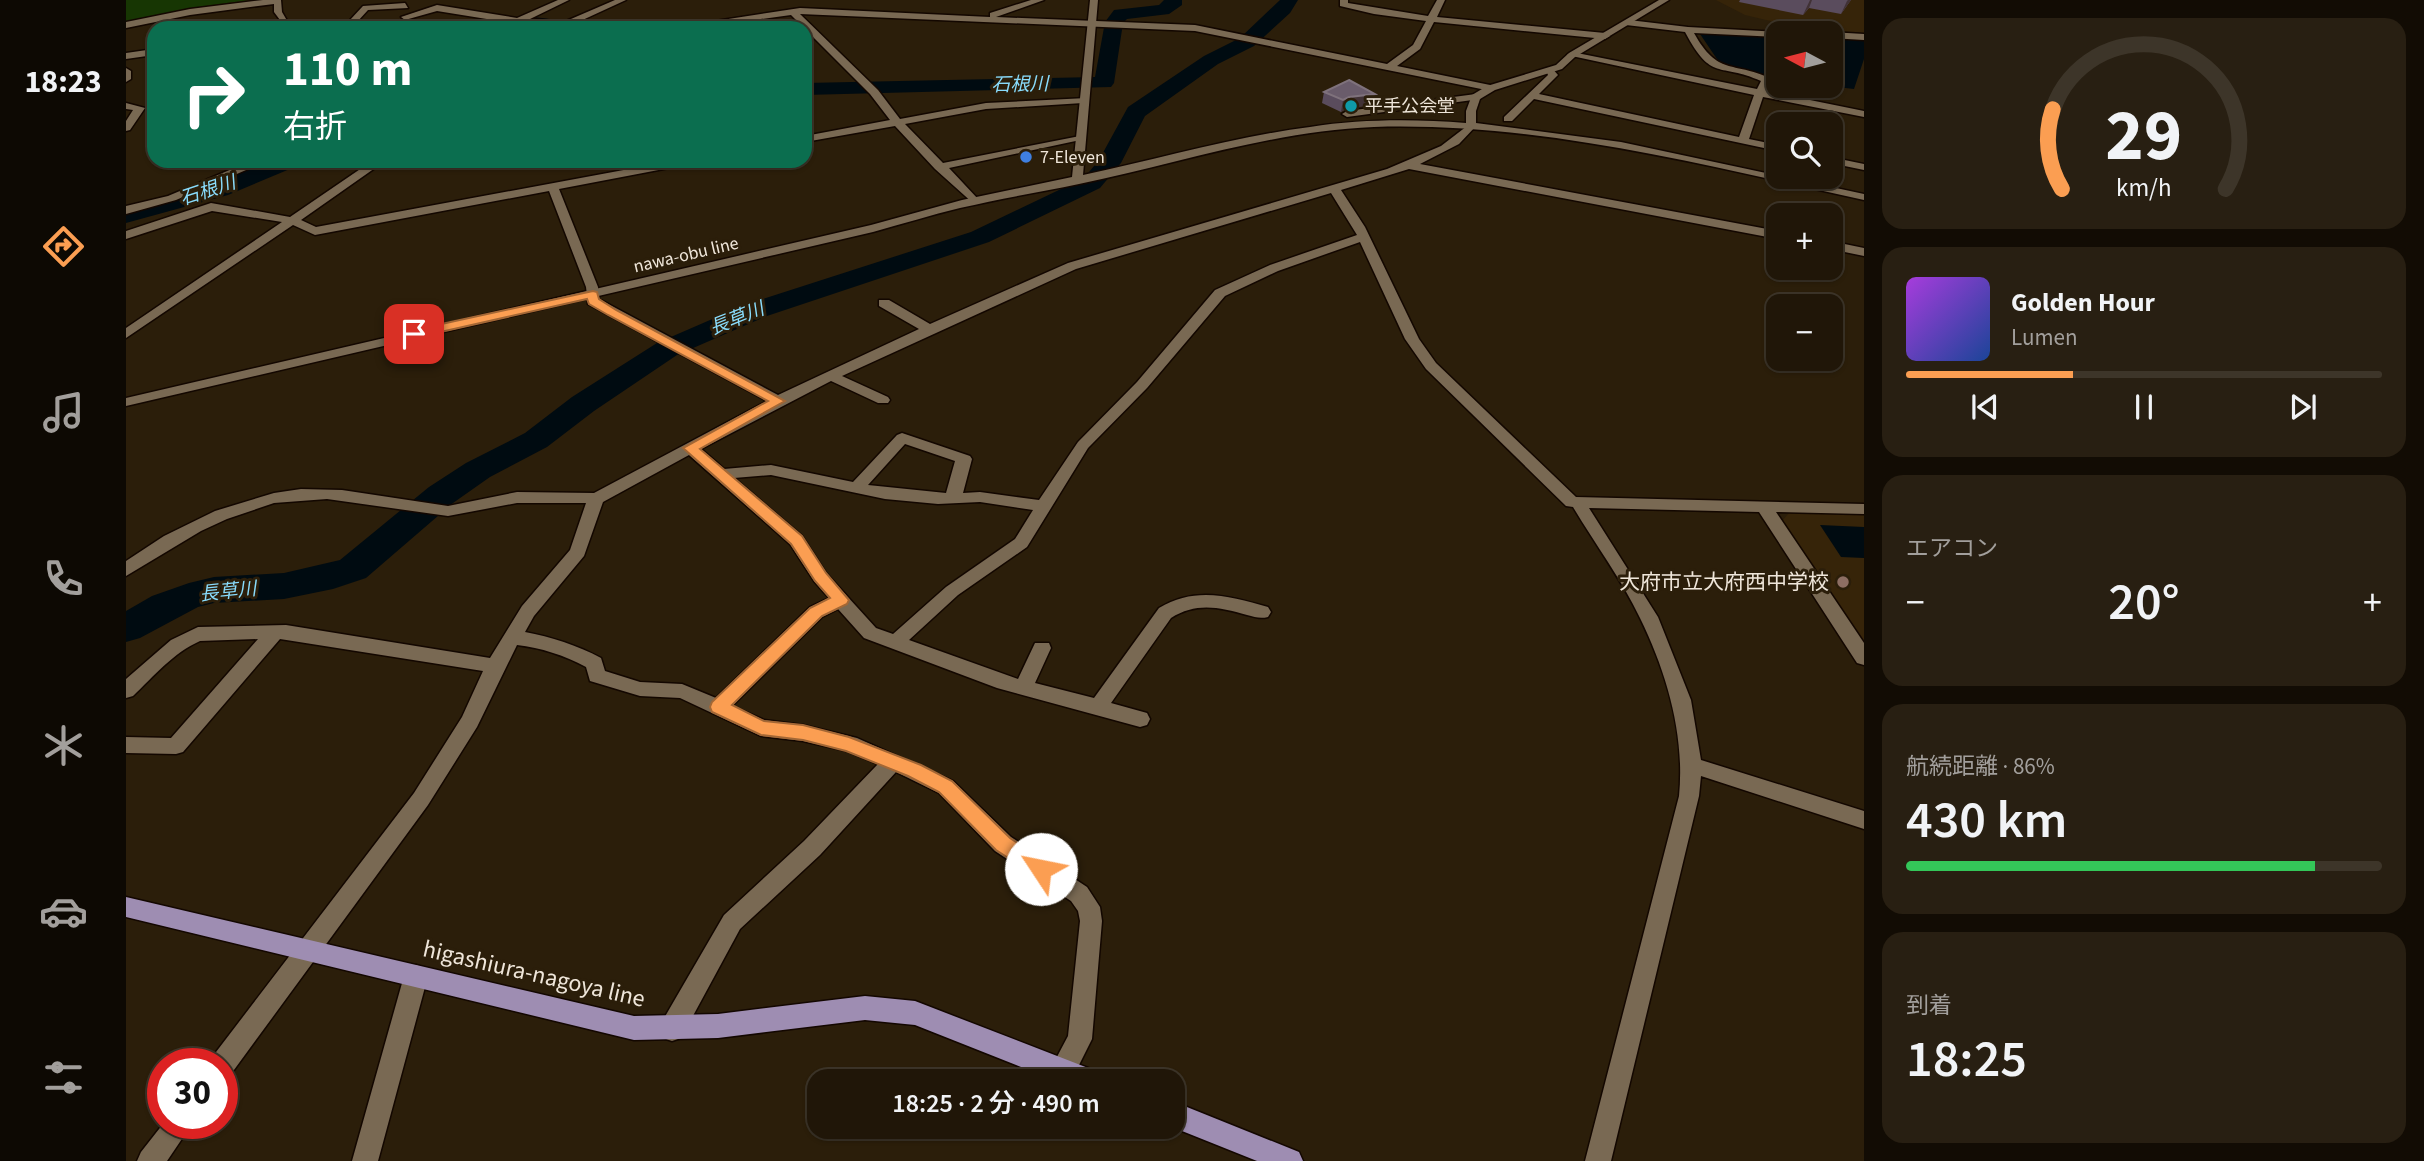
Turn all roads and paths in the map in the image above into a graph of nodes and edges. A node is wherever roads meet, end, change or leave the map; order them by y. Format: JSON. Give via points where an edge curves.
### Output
{"nodes":[{"id":1,"x":274,"y":0,"type":"edge"},
{"id":2,"x":565,"y":0,"type":"edge"},
{"id":3,"x":622,"y":0,"type":"edge"},
{"id":4,"x":1040,"y":0,"type":"edge"},
{"id":5,"x":1094,"y":0,"type":"edge"},
{"id":6,"x":1344,"y":0,"type":"edge"},
{"id":7,"x":1441,"y":0,"type":"edge"},
{"id":8,"x":1665,"y":0,"type":"edge"},
{"id":9,"x":407,"y":3,"type":"edge"},
{"id":10,"x":793,"y":12,"type":"junction"},
{"id":11,"x":405,"y":17,"type":"junction"},
{"id":12,"x":985,"y":19,"type":"junction"},
{"id":13,"x":1431,"y":19,"type":"junction"},
{"id":14,"x":354,"y":20,"type":"dead end"},
{"id":15,"x":147,"y":21,"type":"edge"},
{"id":16,"x":149,"y":21,"type":"edge"},
{"id":17,"x":285,"y":21,"type":"edge"},
{"id":18,"x":404,"y":21,"type":"edge"},
{"id":19,"x":518,"y":21,"type":"joint"},
{"id":20,"x":574,"y":21,"type":"edge"},
{"id":21,"x":726,"y":21,"type":"edge"},
{"id":22,"x":802,"y":21,"type":"edge"},
{"id":23,"x":1091,"y":23,"type":"junction"},
{"id":24,"x":1629,"y":23,"type":"junction"},
{"id":25,"x":126,"y":26,"type":"edge"},
{"id":26,"x":1688,"y":30,"type":"junction"},
{"id":27,"x":812,"y":31,"type":"edge"},
{"id":28,"x":1766,"y":33,"type":"edge"},
{"id":29,"x":1605,"y":36,"type":"junction"},
{"id":30,"x":1843,"y":36,"type":"edge"},
{"id":31,"x":1864,"y":37,"type":"edge"},
{"id":32,"x":147,"y":53,"type":"edge"},
{"id":33,"x":1572,"y":55,"type":"junction"},
{"id":34,"x":126,"y":56,"type":"edge"},
{"id":35,"x":1389,"y":67,"type":"junction"},
{"id":36,"x":1551,"y":70,"type":"junction"},
{"id":37,"x":126,"y":71,"type":"edge"},
{"id":38,"x":126,"y":79,"type":"edge"},
{"id":39,"x":1491,"y":88,"type":"junction"},
{"id":40,"x":1759,"y":94,"type":"junction"},
{"id":41,"x":1084,"y":96,"type":"junction"},
{"id":42,"x":1534,"y":96,"type":"junction"},
{"id":43,"x":1476,"y":97,"type":"junction"},
{"id":44,"x":126,"y":106,"type":"edge"},
{"id":45,"x":1347,"y":114,"type":"edge"},
{"id":46,"x":1864,"y":114,"type":"edge"},
{"id":47,"x":1508,"y":119,"type":"dead end"},
{"id":48,"x":897,"y":122,"type":"junction"},
{"id":49,"x":1471,"y":126,"type":"junction"},
{"id":50,"x":126,"y":128,"type":"edge"},
{"id":51,"x":812,"y":138,"type":"edge"},
{"id":52,"x":1080,"y":139,"type":"junction"},
{"id":53,"x":1744,"y":141,"type":"junction"},
{"id":54,"x":1766,"y":146,"type":"edge"},
{"id":55,"x":1843,"y":163,"type":"edge"},
{"id":56,"x":1407,"y":165,"type":"junction"},
{"id":57,"x":940,"y":167,"type":"junction"},
{"id":58,"x":1864,"y":167,"type":"edge"},
{"id":59,"x":244,"y":168,"type":"edge"},
{"id":60,"x":369,"y":168,"type":"edge"},
{"id":61,"x":653,"y":168,"type":"edge"},
{"id":62,"x":1082,"y":179,"type":"junction"},
{"id":63,"x":553,"y":187,"type":"junction"},
{"id":64,"x":1335,"y":190,"type":"junction"},
{"id":65,"x":1864,"y":197,"type":"edge"},
{"id":66,"x":974,"y":201,"type":"junction"},
{"id":67,"x":126,"y":210,"type":"edge"},
{"id":68,"x":294,"y":221,"type":"junction"},
{"id":69,"x":1766,"y":233,"type":"edge"},
{"id":70,"x":126,"y":235,"type":"edge"},
{"id":71,"x":1364,"y":237,"type":"junction"},
{"id":72,"x":1843,"y":248,"type":"edge"},
{"id":73,"x":1864,"y":252,"type":"edge"},
{"id":74,"x":593,"y":295,"type":"junction"},
{"id":75,"x":884,"y":303,"type":"dead end"},
{"id":76,"x":929,"y":329,"type":"junction"},
{"id":77,"x":126,"y":334,"type":"edge"},
{"id":78,"x":833,"y":377,"type":"junction"},
{"id":79,"x":883,"y":400,"type":"dead end"},
{"id":80,"x":778,"y":401,"type":"junction"},
{"id":81,"x":126,"y":402,"type":"edge"},
{"id":82,"x":690,"y":448,"type":"junction"},
{"id":83,"x":721,"y":474,"type":"junction"},
{"id":84,"x":857,"y":487,"type":"junction"},
{"id":85,"x":953,"y":498,"type":"junction"},
{"id":86,"x":596,"y":499,"type":"junction"},
{"id":87,"x":1578,"y":503,"type":"junction"},
{"id":88,"x":1042,"y":506,"type":"junction"},
{"id":89,"x":1765,"y":508,"type":"junction"},
{"id":90,"x":1864,"y":509,"type":"edge"},
{"id":91,"x":126,"y":570,"type":"edge"},
{"id":92,"x":841,"y":600,"type":"junction"},
{"id":93,"x":1262,"y":612,"type":"dead end"},
{"id":94,"x":275,"y":632,"type":"junction"},
{"id":95,"x":512,"y":637,"type":"junction"},
{"id":96,"x":900,"y":638,"type":"dead end"},
{"id":97,"x":1042,"y":648,"type":"dead end"},
{"id":98,"x":1864,"y":658,"type":"edge"},
{"id":99,"x":495,"y":666,"type":"junction"},
{"id":100,"x":1023,"y":688,"type":"junction"},
{"id":101,"x":126,"y":691,"type":"edge"},
{"id":102,"x":719,"y":707,"type":"junction"},
{"id":103,"x":1098,"y":707,"type":"junction"},
{"id":104,"x":1140,"y":719,"type":"dead end"},
{"id":105,"x":126,"y":745,"type":"edge"},
{"id":106,"x":893,"y":761,"type":"junction"},
{"id":107,"x":1692,"y":765,"type":"junction"},
{"id":108,"x":1864,"y":820,"type":"edge"},
{"id":109,"x":126,"y":907,"type":"edge"},
{"id":110,"x":309,"y":950,"type":"junction"},
{"id":111,"x":416,"y":976,"type":"junction"},
{"id":112,"x":672,"y":1029,"type":"junction"},
{"id":113,"x":235,"y":1048,"type":"edge"},
{"id":114,"x":1060,"y":1069,"type":"edge"},
{"id":115,"x":1064,"y":1069,"type":"edge"},
{"id":116,"x":1185,"y":1119,"type":"edge"},
{"id":117,"x":167,"y":1139,"type":"edge"},
{"id":118,"x":150,"y":1161,"type":"edge"},
{"id":119,"x":365,"y":1161,"type":"edge"},
{"id":120,"x":1290,"y":1161,"type":"edge"},
{"id":121,"x":1598,"y":1161,"type":"edge"}],
"edges":[{"from":1,"to":16,"type":"street"},
{"from":1,"to":17,"type":"street"},
{"from":2,"to":19,"type":"street"},
{"from":3,"to":20,"type":"street"},
{"from":4,"to":12,"type":"street"},
{"from":5,"to":23,"type":"street"},
{"from":6,"to":13,"type":"street","via":[[1343,4],[1353,7]]},
{"from":7,"to":13,"type":"street"},
{"from":8,"to":24,"type":"street"},
{"from":9,"to":11,"type":"street"},
{"from":9,"to":14,"type":"street","via":[[366,8]]},
{"from":10,"to":12,"type":"street"},
{"from":10,"to":21,"type":"street"},
{"from":10,"to":22,"type":"street"},
{"from":11,"to":18,"type":"street"},
{"from":11,"to":19,"type":"street","via":[[437,8]]},
{"from":12,"to":23,"type":"street"},
{"from":13,"to":29,"type":"street"},
{"from":13,"to":35,"type":"street","via":[[1417,47]]},
{"from":15,"to":25,"type":"street"},
{"from":23,"to":35,"type":"street","via":[[1195,28]]},
{"from":23,"to":41,"type":"street"},
{"from":24,"to":26,"type":"street"},
{"from":24,"to":29,"type":"street"},
{"from":26,"to":28,"type":"street"},
{"from":26,"to":40,"type":"street","via":[[1707,62],[1768,80]]},
{"from":27,"to":48,"type":"street"},
{"from":29,"to":33,"type":"street"},
{"from":30,"to":31,"type":"street"},
{"from":32,"to":34,"type":"street"},
{"from":33,"to":36,"type":"street"},
{"from":33,"to":40,"type":"street"},
{"from":35,"to":39,"type":"street"},
{"from":36,"to":39,"type":"street"},
{"from":36,"to":42,"type":"street","via":[[1553,75]]},
{"from":37,"to":38,"type":"street"},
{"from":39,"to":43,"type":"street"},
{"from":40,"to":46,"type":"street"},
{"from":40,"to":53,"type":"street"},
{"from":41,"to":48,"type":"street","via":[[986,106]]},
{"from":41,"to":52,"type":"street"},
{"from":42,"to":47,"type":"street"},
{"from":42,"to":53,"type":"street"},
{"from":43,"to":45,"type":"street"},
{"from":43,"to":49,"type":"street"},
{"from":44,"to":50,"type":"street","via":[[140,108]]},
{"from":48,"to":51,"type":"street"},
{"from":48,"to":57,"type":"street"},
{"from":49,"to":56,"type":"street","via":[[1454,144]]},
{"from":49,"to":62,"type":"street","name":"nawa-obu line","via":[[1373,124],[1301,132],[1223,145]]},
{"from":49,"to":65,"type":"street","name":"nawa-obu line","via":[[1618,145]]},
{"from":52,"to":57,"type":"street"},
{"from":52,"to":62,"type":"street"},
{"from":53,"to":54,"type":"street"},
{"from":55,"to":58,"type":"street"},
{"from":56,"to":64,"type":"street"},
{"from":56,"to":69,"type":"street"},
{"from":57,"to":66,"type":"street"},
{"from":59,"to":67,"type":"street","via":[[172,198]]},
{"from":60,"to":68,"type":"street"},
{"from":61,"to":63,"type":"street"},
{"from":62,"to":66,"type":"street","name":"nawa-obu line"},
{"from":63,"to":68,"type":"street","via":[[315,231]]},
{"from":63,"to":74,"type":"street"},
{"from":64,"to":71,"type":"street"},
{"from":64,"to":76,"type":"street","via":[[1094,258]]},
{"from":66,"to":74,"type":"street","name":"nawa-obu line"},
{"from":68,"to":70,"type":"street","via":[[211,207]]},
{"from":68,"to":77,"type":"street"},
{"from":71,"to":87,"type":"street","via":[[1412,339],[1431,366]]},
{"from":71,"to":88,"type":"street","via":[[1274,268],[1220,293],[1142,385],[1083,445]]},
{"from":72,"to":73,"type":"street"},
{"from":74,"to":80,"type":"street","via":[[593,301]]},
{"from":74,"to":81,"type":"street","name":"nawa-obu line"},
{"from":75,"to":76,"type":"street"},
{"from":76,"to":78,"type":"street"},
{"from":78,"to":79,"type":"street"},
{"from":78,"to":80,"type":"street"},
{"from":80,"to":82,"type":"street"},
{"from":82,"to":83,"type":"street"},
{"from":82,"to":86,"type":"street"},
{"from":83,"to":84,"type":"street","via":[[771,470]]},
{"from":83,"to":92,"type":"street","via":[[796,540]]},
{"from":84,"to":85,"type":"street","via":[[885,494]]},
{"from":84,"to":85,"type":"street","via":[[902,438],[964,459]]},
{"from":85,"to":88,"type":"street"},
{"from":86,"to":91,"type":"street","via":[[506,499],[470,509],[436,511],[328,494],[271,497],[196,528]]},
{"from":86,"to":95,"type":"street","via":[[578,552]]},
{"from":87,"to":89,"type":"street"},
{"from":87,"to":107,"type":"street","via":[[1649,617],[1681,699]]},
{"from":88,"to":96,"type":"street","via":[[1021,542],[952,591]]},
{"from":89,"to":90,"type":"street"},
{"from":89,"to":98,"type":"street"},
{"from":92,"to":100,"type":"street","via":[[870,634]]},
{"from":92,"to":102,"type":"street","via":[[816,612]]},
{"from":93,"to":103,"type":"street","via":[[1196,599],[1175,605]]},
{"from":94,"to":99,"type":"street"},
{"from":94,"to":101,"type":"street","via":[[186,638]]},
{"from":94,"to":105,"type":"street","via":[[176,746]]},
{"from":95,"to":99,"type":"street"},
{"from":95,"to":102,"type":"street","via":[[581,656],[594,663],[597,676],[640,690],[682,691]]},
{"from":97,"to":100,"type":"street"},
{"from":99,"to":110,"type":"street","via":[[470,721],[421,799]]},
{"from":100,"to":103,"type":"street"},
{"from":102,"to":106,"type":"street","via":[[761,728],[849,744]]},
{"from":103,"to":104,"type":"street"},
{"from":106,"to":112,"type":"street","via":[[811,848],[732,922]]},
{"from":106,"to":115,"type":"street","via":[[946,787],[1003,844],[1079,894],[1089,907],[1080,1039]]},
{"from":107,"to":108,"type":"street"},
{"from":107,"to":121,"type":"street","via":[[1689,796]]},
{"from":109,"to":110,"type":"main road","name":"higashiura-nagoya line"},
{"from":110,"to":111,"type":"main road","name":"higashiura-nagoya line"},
{"from":110,"to":113,"type":"street"},
{"from":111,"to":112,"type":"main road","name":"higashiura-nagoya line","via":[[634,1028]]},
{"from":111,"to":119,"type":"street"},
{"from":112,"to":114,"type":"main road","name":"higashiura-nagoya line","via":[[865,1007],[915,1013]]},
{"from":116,"to":120,"type":"main road"},
{"from":117,"to":118,"type":"street"}]}
